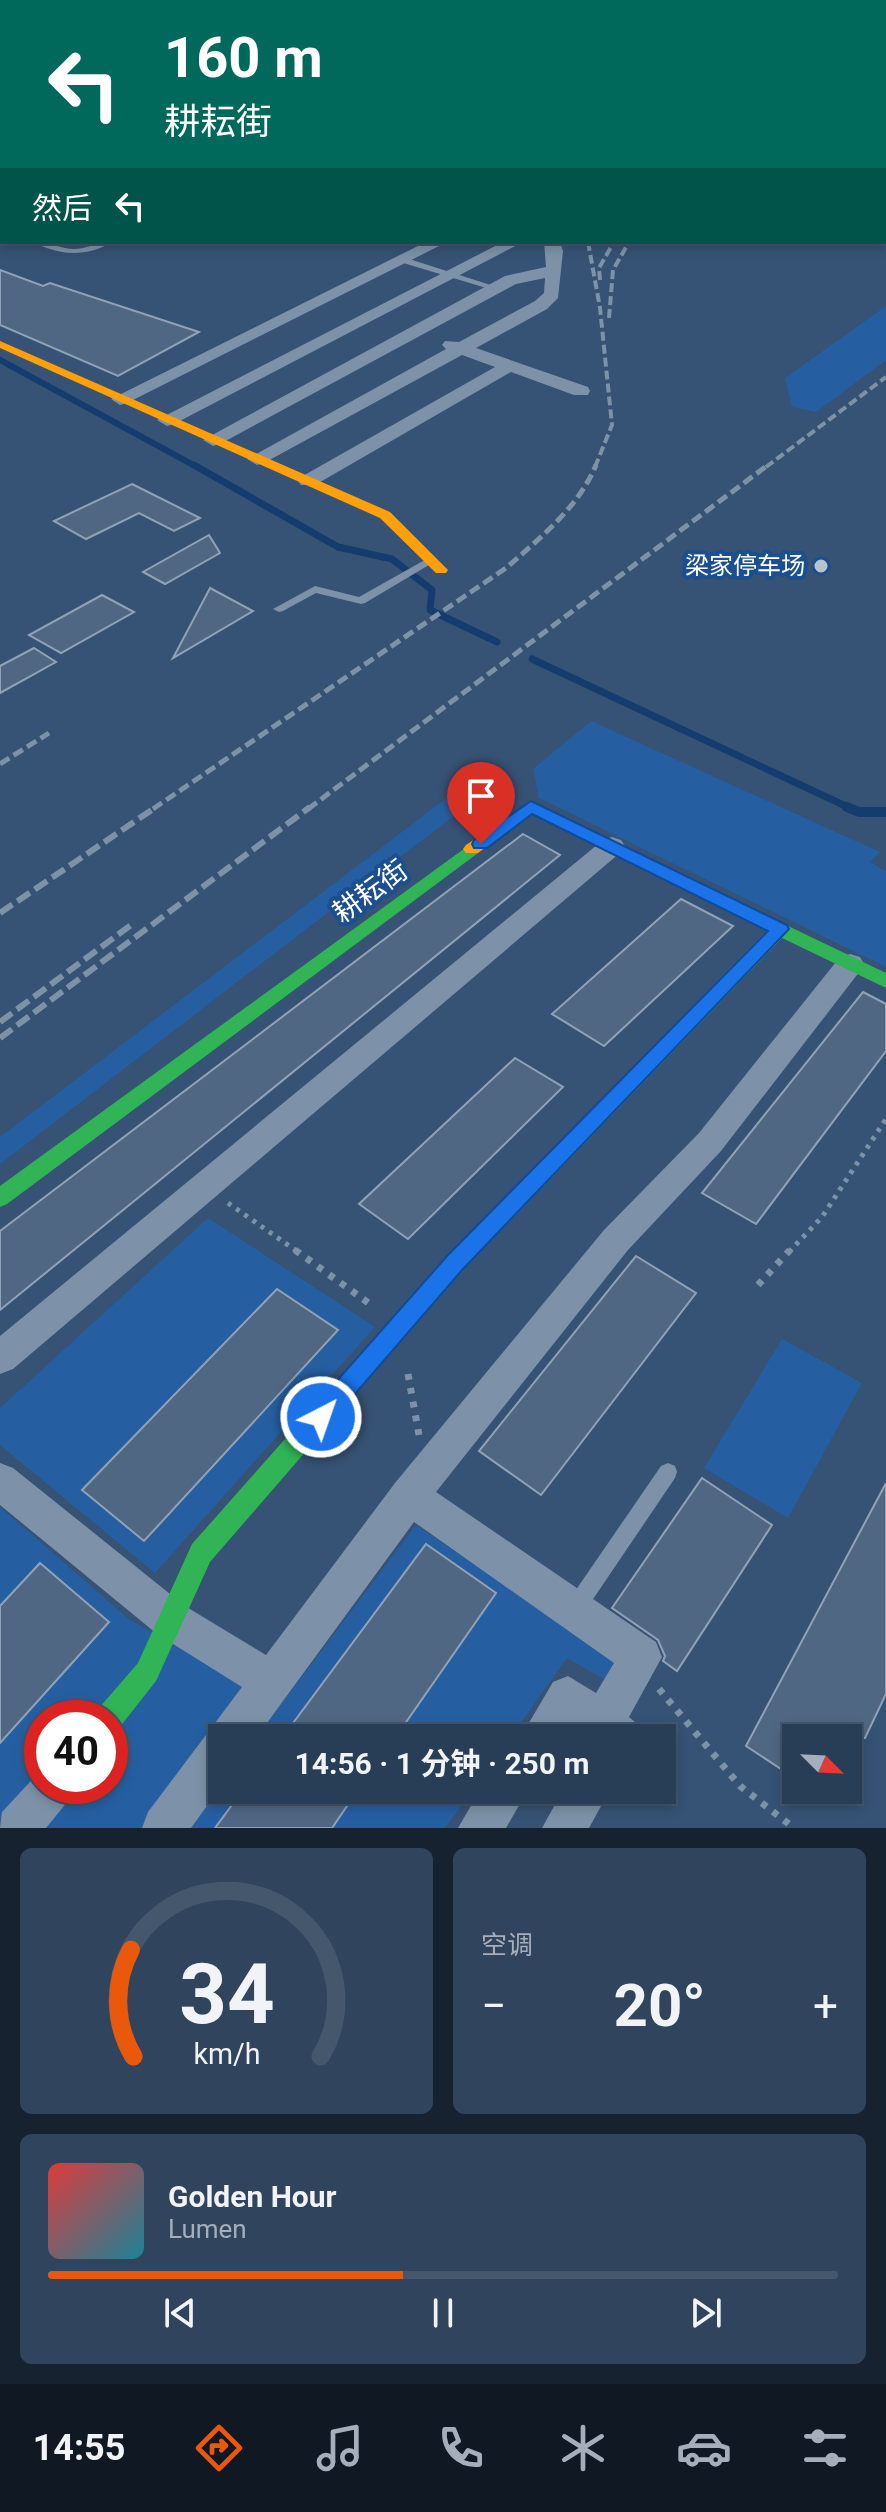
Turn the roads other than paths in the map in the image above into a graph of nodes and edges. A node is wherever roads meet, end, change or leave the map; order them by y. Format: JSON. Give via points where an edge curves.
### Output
{"nodes":[{"id":1,"x":44,"y":244,"type":"edge"},
{"id":2,"x":103,"y":244,"type":"edge"},
{"id":3,"x":435,"y":244,"type":"edge"},
{"id":4,"x":511,"y":244,"type":"edge"},
{"id":5,"x":553,"y":244,"type":"edge"},
{"id":6,"x":403,"y":260,"type":"junction"},
{"id":7,"x":552,"y":271,"type":"junction"},
{"id":8,"x":453,"y":275,"type":"junction"},
{"id":9,"x":496,"y":288,"type":"junction"},
{"id":10,"x":322,"y":300,"type":"junction"},
{"id":11,"x":371,"y":317,"type":"junction"},
{"id":12,"x":414,"y":332,"type":"junction"},
{"id":13,"x":0,"y":344,"type":"edge"},
{"id":14,"x":460,"y":349,"type":"junction"},
{"id":15,"x":509,"y":366,"type":"junction"},
{"id":16,"x":581,"y":391,"type":"dead end"},
{"id":17,"x":120,"y":399,"type":"junction"},
{"id":18,"x":167,"y":420,"type":"junction"},
{"id":19,"x":213,"y":440,"type":"junction"},
{"id":20,"x":257,"y":459,"type":"junction"},
{"id":21,"x":308,"y":481,"type":"junction"},
{"id":22,"x":430,"y":565,"type":"joint"},
{"id":23,"x":279,"y":609,"type":"dead end"},
{"id":24,"x":612,"y":846,"type":"junction"},
{"id":25,"x":780,"y":929,"type":"junction"},
{"id":26,"x":850,"y":964,"type":"junction"},
{"id":27,"x":886,"y":981,"type":"edge"},
{"id":28,"x":0,"y":1198,"type":"edge"},
{"id":29,"x":0,"y":1358,"type":"edge"},
{"id":30,"x":668,"y":1472,"type":"dead end"},
{"id":31,"x":0,"y":1481,"type":"edge"},
{"id":32,"x":417,"y":1486,"type":"junction"},
{"id":33,"x":573,"y":1610,"type":"junction"},
{"id":34,"x":171,"y":1620,"type":"junction"},
{"id":35,"x":272,"y":1682,"type":"junction"},
{"id":36,"x":124,"y":1700,"type":"edge"},
{"id":37,"x":240,"y":1724,"type":"edge"},
{"id":38,"x":550,"y":1724,"type":"edge"},
{"id":39,"x":604,"y":1724,"type":"edge"},
{"id":40,"x":614,"y":1724,"type":"edge"},
{"id":41,"x":208,"y":1768,"type":"edge"},
{"id":42,"x":38,"y":1804,"type":"edge"},
{"id":43,"x":496,"y":1804,"type":"edge"},
{"id":44,"x":579,"y":1804,"type":"edge"},
{"id":45,"x":18,"y":1828,"type":"edge"},
{"id":46,"x":164,"y":1828,"type":"edge"},
{"id":47,"x":480,"y":1828,"type":"edge"},
{"id":48,"x":564,"y":1828,"type":"edge"}],
"edges":[{"from":1,"to":2,"type":"lane","via":[[70,253]]},
{"from":3,"to":6,"type":"street"},
{"from":4,"to":8,"type":"street"},
{"from":5,"to":7,"type":"street"},
{"from":6,"to":8,"type":"lane"},
{"from":6,"to":10,"type":"street"},
{"from":7,"to":9,"type":"street"},
{"from":7,"to":14,"type":"street","via":[[552,294],[541,305]]},
{"from":8,"to":9,"type":"lane"},
{"from":8,"to":11,"type":"street"},
{"from":9,"to":12,"type":"street"},
{"from":10,"to":11,"type":"street"},
{"from":10,"to":17,"type":"street"},
{"from":11,"to":12,"type":"street"},
{"from":11,"to":18,"type":"street"},
{"from":12,"to":14,"type":"street"},
{"from":12,"to":19,"type":"street"},
{"from":13,"to":17,"type":"street"},
{"from":14,"to":15,"type":"street"},
{"from":14,"to":20,"type":"street"},
{"from":15,"to":16,"type":"street"},
{"from":15,"to":21,"type":"street"},
{"from":17,"to":18,"type":"street"},
{"from":18,"to":19,"type":"street"},
{"from":19,"to":20,"type":"street"},
{"from":20,"to":21,"type":"street"},
{"from":21,"to":22,"type":"street","via":[[385,515]]},
{"from":22,"to":23,"type":"lane","via":[[361,601],[315,589]]},
{"from":24,"to":25,"type":"street","name":"耕耘街"},
{"from":24,"to":28,"type":"street","name":"耕耘街","via":[[531,806]]},
{"from":24,"to":29,"type":"street"},
{"from":25,"to":26,"type":"street","name":"耕耘街"},
{"from":25,"to":34,"type":"street","via":[[456,1262],[201,1553]]},
{"from":26,"to":27,"type":"street","name":"耕耘街"},
{"from":26,"to":32,"type":"street","via":[[710,1142],[616,1240]]},
{"from":30,"to":33,"type":"lane"},
{"from":31,"to":34,"type":"street"},
{"from":32,"to":33,"type":"street"},
{"from":32,"to":35,"type":"street"},
{"from":33,"to":40,"type":"street","via":[[641,1657]]},
{"from":34,"to":35,"type":"street"},
{"from":34,"to":36,"type":"street","via":[[147,1672]]},
{"from":35,"to":37,"type":"street"},
{"from":38,"to":39,"type":"street","via":[[568,1697]]},
{"from":41,"to":46,"type":"street"},
{"from":42,"to":45,"type":"street"},
{"from":43,"to":47,"type":"street"},
{"from":44,"to":48,"type":"street"}]}
